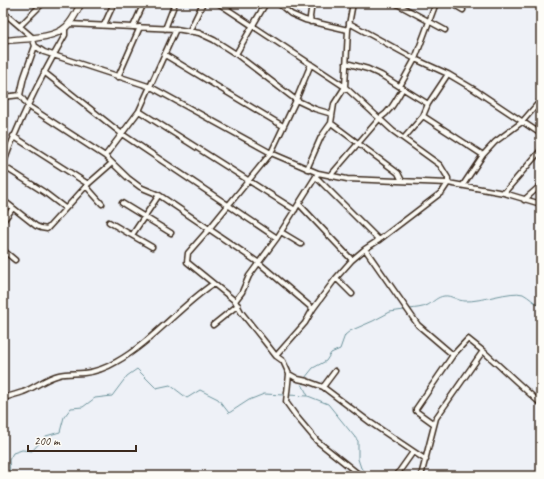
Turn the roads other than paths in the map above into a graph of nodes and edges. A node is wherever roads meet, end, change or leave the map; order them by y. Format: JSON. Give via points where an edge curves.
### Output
{"nodes":[{"id":1,"x":81,"y":3,"type":"edge"},
{"id":2,"x":114,"y":3,"type":"edge"},
{"id":3,"x":144,"y":3,"type":"edge"},
{"id":4,"x":174,"y":3,"type":"edge"},
{"id":5,"x":203,"y":3,"type":"edge"},
{"id":6,"x":218,"y":3,"type":"edge"},
{"id":7,"x":266,"y":3,"type":"edge"},
{"id":8,"x":278,"y":3,"type":"edge"},
{"id":9,"x":312,"y":3,"type":"edge"},
{"id":10,"x":353,"y":3,"type":"edge"},
{"id":11,"x":395,"y":3,"type":"edge"},
{"id":12,"x":436,"y":3,"type":"edge"},
{"id":13,"x":451,"y":3,"type":"edge"},
{"id":14,"x":40,"y":4,"type":"edge"},
{"id":15,"x":285,"y":5,"type":"edge"},
{"id":16,"x":463,"y":10,"type":"dead end"},
{"id":17,"x":3,"y":12,"type":"edge"},
{"id":18,"x":311,"y":22,"type":"junction"},
{"id":19,"x":428,"y":22,"type":"junction"},
{"id":20,"x":349,"y":23,"type":"junction"},
{"id":21,"x":104,"y":25,"type":"junction"},
{"id":22,"x":252,"y":25,"type":"junction"},
{"id":23,"x":20,"y":26,"type":"junction"},
{"id":24,"x":67,"y":26,"type":"junction"},
{"id":25,"x":133,"y":27,"type":"junction"},
{"id":26,"x":140,"y":28,"type":"junction"},
{"id":27,"x":165,"y":29,"type":"junction"},
{"id":28,"x":176,"y":30,"type":"junction"},
{"id":29,"x":348,"y":30,"type":"junction"},
{"id":30,"x":445,"y":30,"type":"dead end"},
{"id":31,"x":189,"y":32,"type":"junction"},
{"id":32,"x":32,"y":37,"type":"junction"},
{"id":33,"x":3,"y":41,"type":"edge"},
{"id":34,"x":35,"y":46,"type":"junction"},
{"id":35,"x":236,"y":54,"type":"junction"},
{"id":36,"x":53,"y":55,"type":"junction"},
{"id":37,"x":165,"y":55,"type":"junction"},
{"id":38,"x":415,"y":59,"type":"junction"},
{"id":39,"x":346,"y":63,"type":"junction"},
{"id":40,"x":311,"y":64,"type":"junction"},
{"id":41,"x":44,"y":72,"type":"junction"},
{"id":42,"x":448,"y":74,"type":"junction"},
{"id":43,"x":118,"y":77,"type":"junction"},
{"id":44,"x":345,"y":87,"type":"junction"},
{"id":45,"x":402,"y":87,"type":"junction"},
{"id":46,"x":151,"y":88,"type":"junction"},
{"id":47,"x":20,"y":95,"type":"junction"},
{"id":48,"x":3,"y":97,"type":"edge"},
{"id":49,"x":296,"y":100,"type":"junction"},
{"id":50,"x":540,"y":103,"type":"edge"},
{"id":51,"x":428,"y":104,"type":"junction"},
{"id":52,"x":28,"y":106,"type":"junction"},
{"id":53,"x":139,"y":111,"type":"junction"},
{"id":54,"x":332,"y":114,"type":"junction"},
{"id":55,"x":422,"y":116,"type":"junction"},
{"id":56,"x":380,"y":118,"type":"junction"},
{"id":57,"x":522,"y":122,"type":"junction"},
{"id":58,"x":331,"y":123,"type":"junction"},
{"id":59,"x":283,"y":126,"type":"junction"},
{"id":60,"x":122,"y":134,"type":"junction"},
{"id":61,"x":541,"y":134,"type":"edge"},
{"id":62,"x":13,"y":136,"type":"junction"},
{"id":63,"x":404,"y":138,"type":"junction"},
{"id":64,"x":358,"y":143,"type":"junction"},
{"id":65,"x":541,"y":150,"type":"edge"},
{"id":66,"x":271,"y":153,"type":"junction"},
{"id":67,"x":483,"y":155,"type":"junction"},
{"id":68,"x":106,"y":156,"type":"junction"},
{"id":69,"x":112,"y":163,"type":"junction"},
{"id":70,"x":3,"y":165,"type":"edge"},
{"id":71,"x":307,"y":168,"type":"junction"},
{"id":72,"x":317,"y":175,"type":"junction"},
{"id":73,"x":330,"y":176,"type":"junction"},
{"id":74,"x":402,"y":181,"type":"junction"},
{"id":75,"x":248,"y":182,"type":"junction"},
{"id":76,"x":448,"y":183,"type":"junction"},
{"id":77,"x":87,"y":185,"type":"junction"},
{"id":78,"x":463,"y":185,"type":"junction"},
{"id":79,"x":541,"y":185,"type":"edge"},
{"id":80,"x":504,"y":193,"type":"junction"},
{"id":81,"x":159,"y":194,"type":"junction"},
{"id":82,"x":3,"y":200,"type":"edge"},
{"id":83,"x":524,"y":200,"type":"junction"},
{"id":84,"x":122,"y":203,"type":"dead end"},
{"id":85,"x":102,"y":204,"type":"dead end"},
{"id":86,"x":299,"y":204,"type":"junction"},
{"id":87,"x":541,"y":204,"type":"edge"},
{"id":88,"x":229,"y":205,"type":"junction"},
{"id":89,"x":13,"y":208,"type":"junction"},
{"id":90,"x":65,"y":208,"type":"junction"},
{"id":91,"x":295,"y":210,"type":"junction"},
{"id":92,"x":144,"y":217,"type":"junction"},
{"id":93,"x":3,"y":221,"type":"edge"},
{"id":94,"x":109,"y":222,"type":"dead end"},
{"id":95,"x":209,"y":229,"type":"junction"},
{"id":96,"x":281,"y":232,"type":"junction"},
{"id":97,"x":171,"y":233,"type":"dead end"},
{"id":98,"x":132,"y":234,"type":"junction"},
{"id":99,"x":277,"y":238,"type":"junction"},
{"id":100,"x":378,"y":240,"type":"junction"},
{"id":101,"x":301,"y":244,"type":"dead end"},
{"id":102,"x":152,"y":247,"type":"dead end"},
{"id":103,"x":365,"y":249,"type":"junction"},
{"id":104,"x":3,"y":250,"type":"edge"},
{"id":105,"x":14,"y":260,"type":"dead end"},
{"id":106,"x":352,"y":260,"type":"junction"},
{"id":107,"x":259,"y":263,"type":"junction"},
{"id":108,"x":336,"y":278,"type":"junction"},
{"id":109,"x":213,"y":284,"type":"junction"},
{"id":110,"x":352,"y":294,"type":"dead end"},
{"id":111,"x":235,"y":301,"type":"junction"},
{"id":112,"x":238,"y":305,"type":"junction"},
{"id":113,"x":313,"y":309,"type":"junction"},
{"id":114,"x":213,"y":325,"type":"dead end"},
{"id":115,"x":483,"y":351,"type":"junction"},
{"id":116,"x":453,"y":355,"type":"junction"},
{"id":117,"x":276,"y":356,"type":"junction"},
{"id":118,"x":335,"y":371,"type":"dead end"},
{"id":119,"x":289,"y":374,"type":"junction"},
{"id":120,"x":323,"y":387,"type":"junction"},
{"id":121,"x":3,"y":398,"type":"edge"},
{"id":122,"x":541,"y":404,"type":"edge"},
{"id":123,"x":434,"y":424,"type":"junction"},
{"id":124,"x":413,"y":452,"type":"junction"},
{"id":125,"x":426,"y":460,"type":"junction"},
{"id":126,"x":362,"y":476,"type":"edge"},
{"id":127,"x":396,"y":476,"type":"edge"},
{"id":128,"x":421,"y":476,"type":"edge"}],
"edges":[{"from":1,"to":24,"type":"main road"},
{"from":2,"to":21,"type":"street"},
{"from":3,"to":25,"type":"street"},
{"from":4,"to":27,"type":"street"},
{"from":5,"to":31,"type":"street"},
{"from":6,"to":22,"type":"street"},
{"from":7,"to":22,"type":"street"},
{"from":8,"to":15,"type":"street"},
{"from":9,"to":18,"type":"street"},
{"from":10,"to":20,"type":"street"},
{"from":11,"to":19,"type":"street"},
{"from":12,"to":19,"type":"street"},
{"from":13,"to":16,"type":"street"},
{"from":14,"to":23,"type":"street"},
{"from":15,"to":18,"type":"street","via":[[291,14]]},
{"from":17,"to":23,"type":"street"},
{"from":18,"to":29,"type":"street"},
{"from":19,"to":30,"type":"street"},
{"from":19,"to":38,"type":"street"},
{"from":20,"to":29,"type":"street"},
{"from":20,"to":38,"type":"street"},
{"from":21,"to":24,"type":"street"},
{"from":21,"to":25,"type":"street"},
{"from":22,"to":35,"type":"street"},
{"from":22,"to":40,"type":"street"},
{"from":23,"to":32,"type":"street"},
{"from":24,"to":32,"type":"main road","via":[[53,35]]},
{"from":24,"to":36,"type":"street","via":[[65,35]]},
{"from":25,"to":26,"type":"street"},
{"from":26,"to":27,"type":"street"},
{"from":26,"to":43,"type":"street"},
{"from":27,"to":28,"type":"street"},
{"from":28,"to":31,"type":"street"},
{"from":28,"to":37,"type":"street"},
{"from":29,"to":39,"type":"street"},
{"from":31,"to":35,"type":"street","via":[[199,33],[214,40]]},
{"from":32,"to":33,"type":"main road"},
{"from":32,"to":34,"type":"street"},
{"from":34,"to":36,"type":"street"},
{"from":34,"to":47,"type":"street"},
{"from":35,"to":49,"type":"street"},
{"from":36,"to":41,"type":"street"},
{"from":36,"to":43,"type":"street"},
{"from":37,"to":46,"type":"street"},
{"from":37,"to":59,"type":"street"},
{"from":38,"to":42,"type":"street"},
{"from":38,"to":45,"type":"street"},
{"from":39,"to":44,"type":"street"},
{"from":39,"to":45,"type":"street","via":[[368,68]]},
{"from":40,"to":44,"type":"street"},
{"from":40,"to":49,"type":"street"},
{"from":41,"to":52,"type":"street"},
{"from":41,"to":60,"type":"street"},
{"from":42,"to":51,"type":"street"},
{"from":42,"to":57,"type":"street"},
{"from":43,"to":46,"type":"street"},
{"from":44,"to":54,"type":"street","via":[[334,104]]},
{"from":44,"to":56,"type":"street"},
{"from":45,"to":51,"type":"street"},
{"from":45,"to":56,"type":"street","via":[[392,108]]},
{"from":46,"to":53,"type":"street"},
{"from":46,"to":66,"type":"street"},
{"from":47,"to":48,"type":"street"},
{"from":47,"to":52,"type":"street"},
{"from":49,"to":54,"type":"street"},
{"from":49,"to":59,"type":"street"},
{"from":50,"to":57,"type":"street"},
{"from":51,"to":55,"type":"street"},
{"from":52,"to":62,"type":"street"},
{"from":52,"to":68,"type":"street"},
{"from":53,"to":60,"type":"street"},
{"from":53,"to":75,"type":"street"},
{"from":54,"to":58,"type":"street"},
{"from":55,"to":63,"type":"street"},
{"from":55,"to":67,"type":"street"},
{"from":56,"to":63,"type":"street"},
{"from":56,"to":64,"type":"street"},
{"from":57,"to":61,"type":"street"},
{"from":57,"to":67,"type":"street","via":[[495,142]]},
{"from":58,"to":64,"type":"street"},
{"from":58,"to":71,"type":"street","via":[[321,137]]},
{"from":59,"to":66,"type":"street"},
{"from":60,"to":68,"type":"street"},
{"from":60,"to":88,"type":"street"},
{"from":62,"to":70,"type":"street"},
{"from":62,"to":77,"type":"street"},
{"from":63,"to":76,"type":"street","via":[[440,165]]},
{"from":64,"to":73,"type":"street"},
{"from":64,"to":74,"type":"street","via":[[398,173]]},
{"from":65,"to":80,"type":"street"},
{"from":66,"to":71,"type":"street"},
{"from":66,"to":75,"type":"street"},
{"from":67,"to":78,"type":"street"},
{"from":68,"to":69,"type":"street"},
{"from":69,"to":77,"type":"street"},
{"from":69,"to":81,"type":"street","via":[[140,187]]},
{"from":70,"to":90,"type":"street"},
{"from":71,"to":72,"type":"street"},
{"from":72,"to":73,"type":"street"},
{"from":72,"to":86,"type":"street"},
{"from":72,"to":100,"type":"street"},
{"from":73,"to":74,"type":"street","via":[[347,180]]},
{"from":74,"to":76,"type":"street"},
{"from":75,"to":88,"type":"street"},
{"from":75,"to":91,"type":"street"},
{"from":76,"to":78,"type":"street"},
{"from":76,"to":100,"type":"street","via":[[442,192]]},
{"from":77,"to":85,"type":"street"},
{"from":77,"to":90,"type":"street"},
{"from":78,"to":80,"type":"street"},
{"from":79,"to":83,"type":"street"},
{"from":80,"to":83,"type":"street"},
{"from":81,"to":92,"type":"street"},
{"from":81,"to":95,"type":"street"},
{"from":82,"to":89,"type":"street"},
{"from":83,"to":87,"type":"street"},
{"from":84,"to":92,"type":"street"},
{"from":86,"to":91,"type":"street"},
{"from":86,"to":106,"type":"street"},
{"from":88,"to":95,"type":"street"},
{"from":88,"to":99,"type":"street"},
{"from":89,"to":90,"type":"street","via":[[36,226],[47,229]]},
{"from":89,"to":93,"type":"street"},
{"from":91,"to":96,"type":"street"},
{"from":92,"to":97,"type":"street"},
{"from":92,"to":98,"type":"street"},
{"from":94,"to":98,"type":"street"},
{"from":95,"to":107,"type":"street"},
{"from":95,"to":109,"type":"street","via":[[186,258],[187,262]]},
{"from":96,"to":99,"type":"street"},
{"from":96,"to":101,"type":"street"},
{"from":98,"to":102,"type":"street"},
{"from":99,"to":107,"type":"street"},
{"from":100,"to":103,"type":"street"},
{"from":103,"to":106,"type":"street"},
{"from":103,"to":116,"type":"street","via":[[418,325]]},
{"from":104,"to":105,"type":"street"},
{"from":106,"to":108,"type":"street"},
{"from":107,"to":111,"type":"street"},
{"from":107,"to":113,"type":"street"},
{"from":108,"to":110,"type":"street"},
{"from":108,"to":113,"type":"street"},
{"from":109,"to":111,"type":"street"},
{"from":109,"to":121,"type":"street","via":[[197,295],[162,328],[114,363],[95,371],[60,375]]},
{"from":111,"to":112,"type":"street"},
{"from":112,"to":114,"type":"street"},
{"from":112,"to":117,"type":"street"},
{"from":113,"to":117,"type":"street"},
{"from":115,"to":116,"type":"street","via":[[468,339]]},
{"from":115,"to":122,"type":"street"},
{"from":115,"to":123,"type":"street"},
{"from":116,"to":123,"type":"street","via":[[416,408],[416,411]]},
{"from":117,"to":119,"type":"street","via":[[283,361]]},
{"from":118,"to":120,"type":"street"},
{"from":119,"to":120,"type":"street"},
{"from":119,"to":126,"type":"street","via":[[286,402],[296,416],[317,441]]},
{"from":120,"to":124,"type":"street"},
{"from":123,"to":125,"type":"street"},
{"from":124,"to":125,"type":"street"},
{"from":124,"to":127,"type":"street"},
{"from":125,"to":128,"type":"street"}]}
